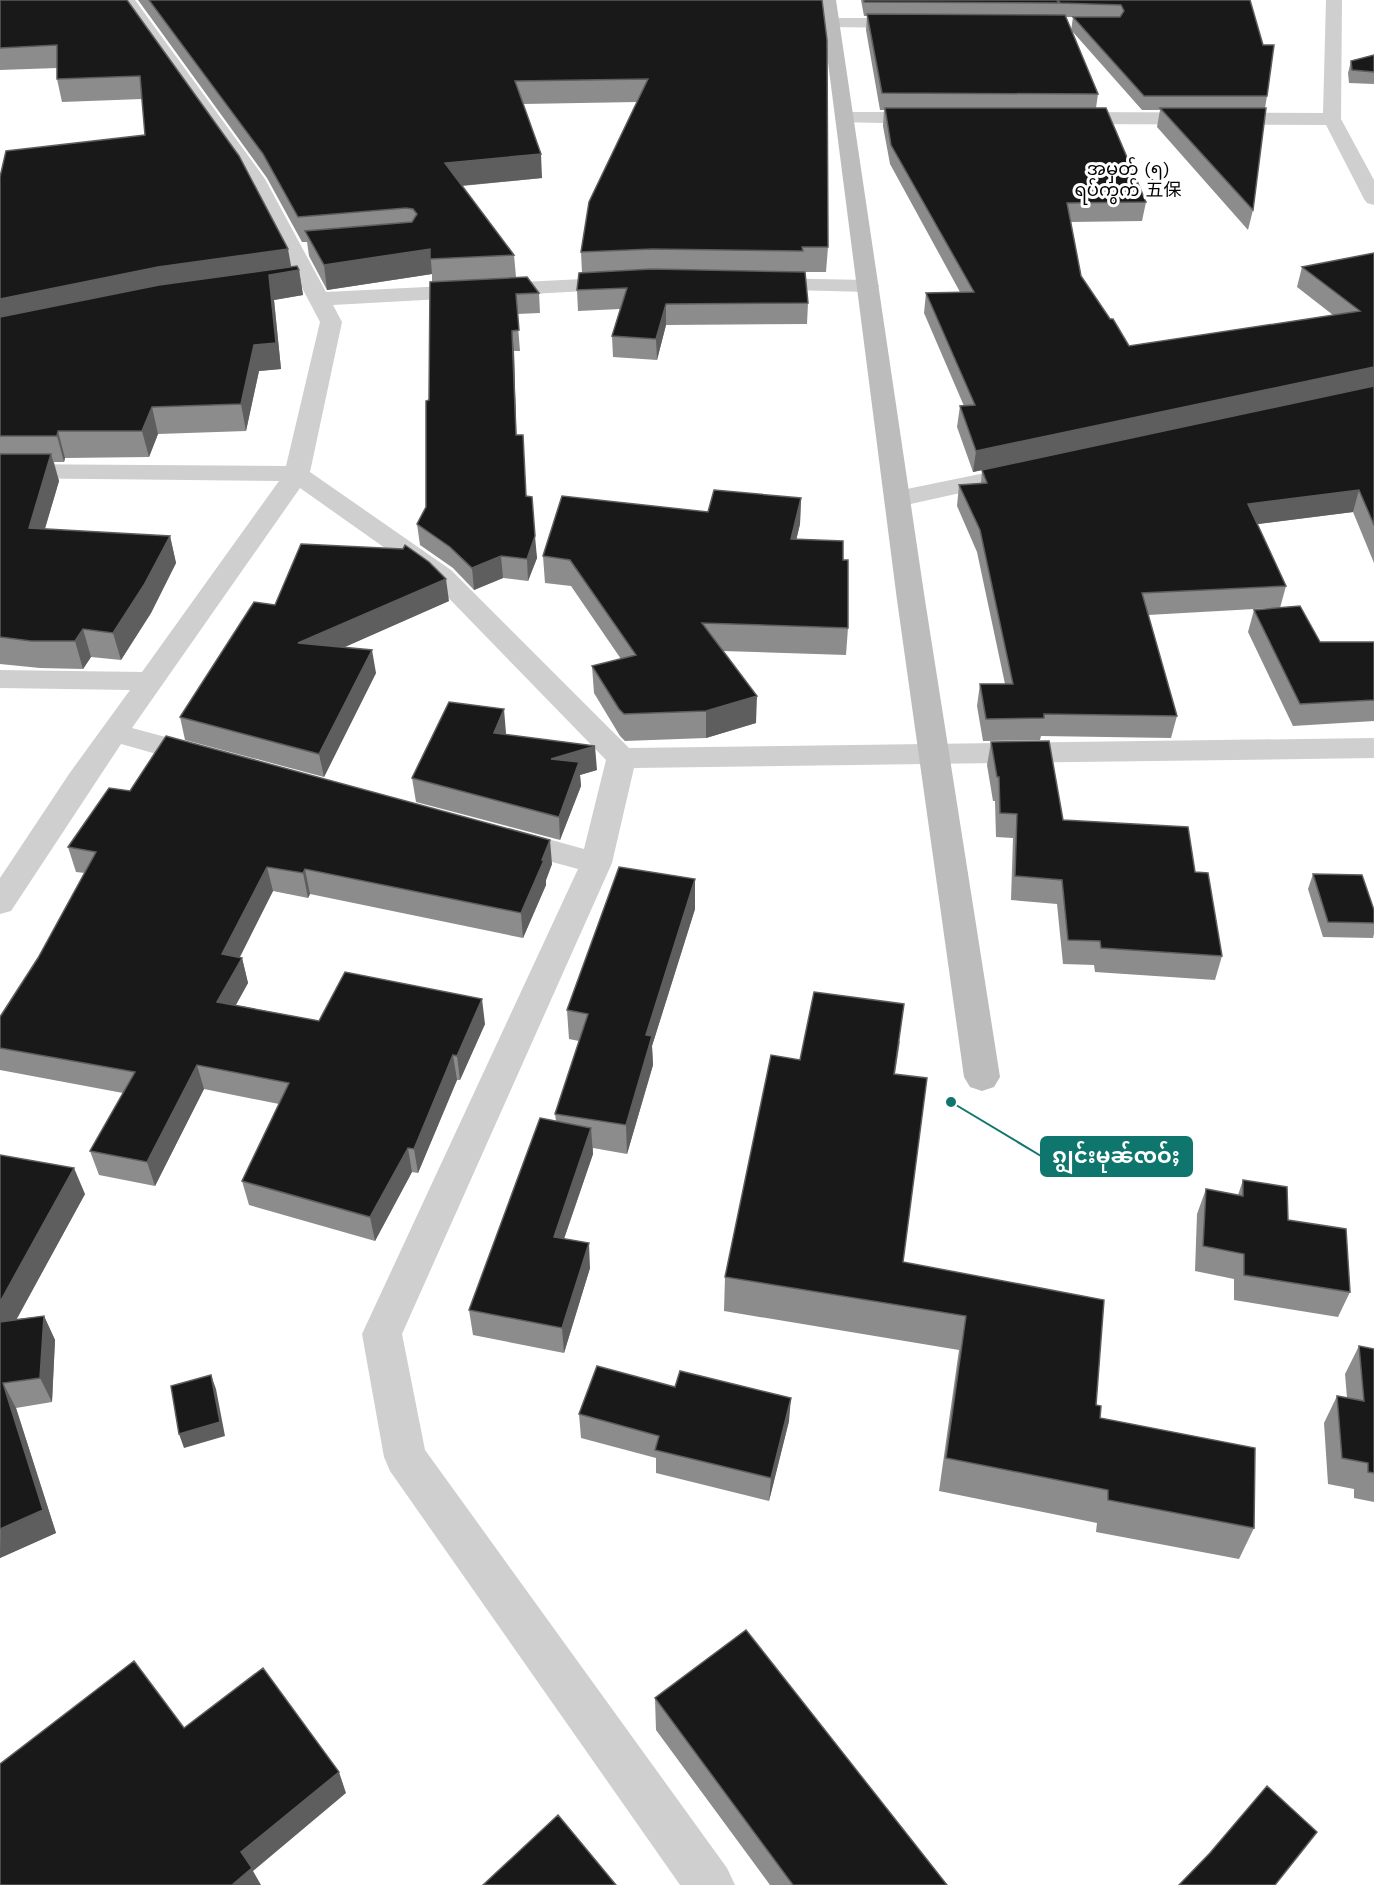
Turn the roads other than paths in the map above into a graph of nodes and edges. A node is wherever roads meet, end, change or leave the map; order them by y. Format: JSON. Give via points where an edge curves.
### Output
{"nodes":[{"id":1,"x":127,"y":0,"type":"edge"},
{"id":2,"x":1334,"y":0,"type":"edge"},
{"id":3,"x":830,"y":11,"type":"edge"},
{"id":4,"x":924,"y":23,"type":"edge"},
{"id":5,"x":844,"y":118,"type":"junction"},
{"id":6,"x":950,"y":118,"type":"edge"},
{"id":7,"x":1044,"y":118,"type":"edge"},
{"id":8,"x":1332,"y":118,"type":"junction"},
{"id":9,"x":1374,"y":199,"type":"edge"},
{"id":10,"x":641,"y":282,"type":"edge"},
{"id":11,"x":736,"y":283,"type":"edge"},
{"id":12,"x":868,"y":286,"type":"junction"},
{"id":13,"x":306,"y":288,"type":"junction"},
{"id":14,"x":1048,"y":466,"type":"edge"},
{"id":15,"x":0,"y":471,"type":"edge"},
{"id":16,"x":297,"y":474,"type":"junction"},
{"id":17,"x":897,"y":499,"type":"junction"},
{"id":18,"x":0,"y":679,"type":"edge"},
{"id":19,"x":150,"y":681,"type":"junction"},
{"id":20,"x":114,"y":733,"type":"junction"},
{"id":21,"x":1374,"y":748,"type":"edge"},
{"id":22,"x":934,"y":754,"type":"junction"},
{"id":23,"x":621,"y":758,"type":"junction"},
{"id":24,"x":229,"y":764,"type":"edge"},
{"id":25,"x":481,"y":832,"type":"edge"},
{"id":26,"x":596,"y":863,"type":"junction"},
{"id":27,"x":0,"y":903,"type":"edge"},
{"id":28,"x":982,"y":1077,"type":"dead end"},
{"id":29,"x":710,"y":1885,"type":"edge"}],
"edges":[{"from":1,"to":13,"type":"street","via":[[255,179]]},
{"from":2,"to":8,"type":"street"},
{"from":3,"to":4,"type":"street"},
{"from":3,"to":5,"type":"street"},
{"from":5,"to":6,"type":"street"},
{"from":5,"to":12,"type":"street"},
{"from":7,"to":8,"type":"street"},
{"from":8,"to":9,"type":"street"},
{"from":10,"to":13,"type":"street"},
{"from":11,"to":12,"type":"street"},
{"from":12,"to":17,"type":"street"},
{"from":13,"to":16,"type":"street","via":[[331,322]]},
{"from":14,"to":17,"type":"street"},
{"from":15,"to":16,"type":"street"},
{"from":16,"to":19,"type":"street"},
{"from":16,"to":23,"type":"street","via":[[442,576]]},
{"from":17,"to":22,"type":"street"},
{"from":18,"to":19,"type":"street"},
{"from":19,"to":20,"type":"street"},
{"from":20,"to":24,"type":"street"},
{"from":20,"to":27,"type":"street"},
{"from":21,"to":22,"type":"street"},
{"from":22,"to":23,"type":"street"},
{"from":22,"to":28,"type":"street"},
{"from":23,"to":26,"type":"street"},
{"from":25,"to":26,"type":"street"},
{"from":26,"to":29,"type":"street","via":[[382,1334],[405,1457]]}]}
